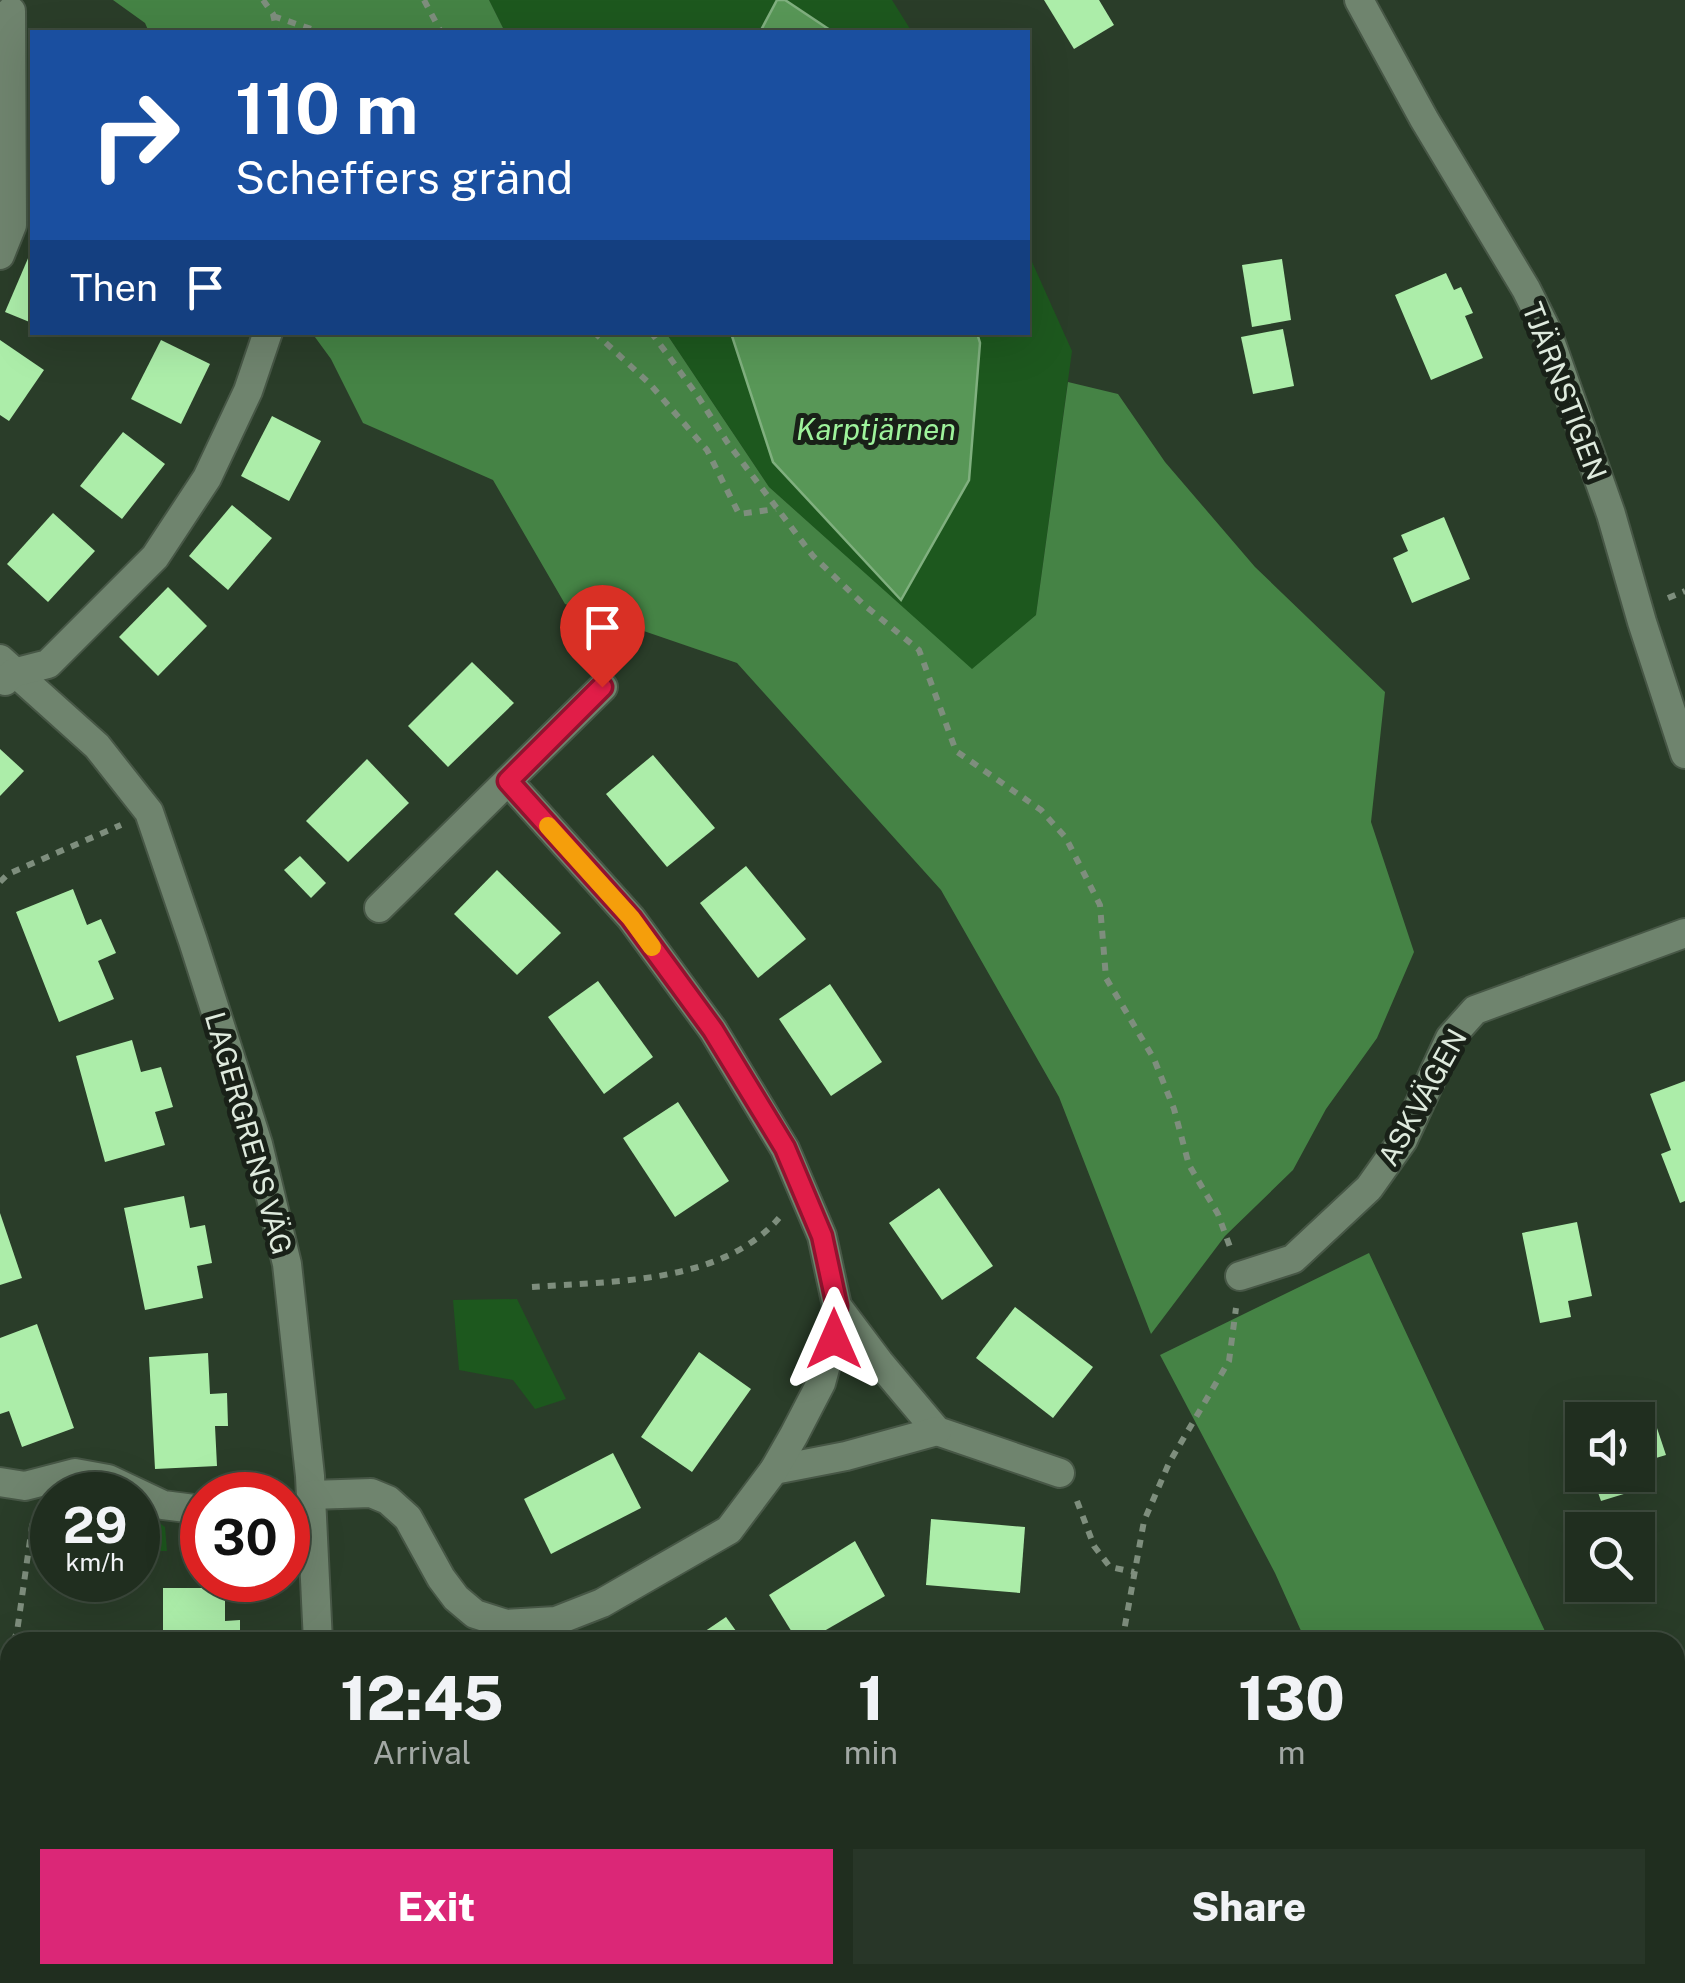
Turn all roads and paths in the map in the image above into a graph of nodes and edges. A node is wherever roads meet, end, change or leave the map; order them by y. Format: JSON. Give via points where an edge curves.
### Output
{"nodes":[{"id":1,"x":263,"y":0,"type":"edge"},
{"id":2,"x":424,"y":0,"type":"edge"},
{"id":3,"x":1359,"y":0,"type":"edge"},
{"id":4,"x":11,"y":11,"type":"dead end"},
{"id":5,"x":273,"y":16,"type":"junction"},
{"id":6,"x":276,"y":30,"type":"edge"},
{"id":7,"x":314,"y":30,"type":"edge"},
{"id":8,"x":440,"y":30,"type":"edge"},
{"id":9,"x":0,"y":256,"type":"edge"},
{"id":10,"x":267,"y":335,"type":"edge"},
{"id":11,"x":597,"y":335,"type":"edge"},
{"id":12,"x":654,"y":335,"type":"edge"},
{"id":13,"x":776,"y":508,"type":"junction"},
{"id":14,"x":4,"y":672,"type":"edge"},
{"id":15,"x":602,"y":687,"type":"dead end"},
{"id":16,"x":1685,"y":754,"type":"edge"},
{"id":17,"x":508,"y":781,"type":"junction"},
{"id":18,"x":150,"y":812,"type":"junction"},
{"id":19,"x":0,"y":882,"type":"edge"},
{"id":20,"x":379,"y":908,"type":"dead end"},
{"id":21,"x":1685,"y":934,"type":"edge"},
{"id":22,"x":803,"y":1190,"type":"junction"},
{"id":23,"x":1240,"y":1276,"type":"junction"},
{"id":24,"x":532,"y":1287,"type":"dead end"},
{"id":25,"x":837,"y":1306,"type":"junction"},
{"id":26,"x":938,"y":1431,"type":"junction"},
{"id":27,"x":774,"y":1470,"type":"junction"},
{"id":28,"x":301,"y":1472,"type":"edge"},
{"id":29,"x":1060,"y":1473,"type":"joint"},
{"id":30,"x":0,"y":1482,"type":"edge"},
{"id":31,"x":30,"y":1485,"type":"edge"},
{"id":32,"x":310,"y":1499,"type":"edge"},
{"id":33,"x":30,"y":1534,"type":"edge"},
{"id":34,"x":310,"y":1566,"type":"edge"},
{"id":35,"x":1134,"y":1572,"type":"junction"},
{"id":36,"x":15,"y":1632,"type":"edge"},
{"id":37,"x":317,"y":1632,"type":"edge"},
{"id":38,"x":1124,"y":1632,"type":"edge"}],
"edges":[{"from":1,"to":5,"type":"path"},
{"from":2,"to":8,"type":"path"},
{"from":3,"to":16,"type":"street","name":"TJÄRNSTIGEN","via":[[1546,329]]},
{"from":4,"to":9,"type":"street","via":[[12,225]]},
{"from":5,"to":6,"type":"path"},
{"from":5,"to":7,"type":"path"},
{"from":10,"to":14,"type":"street","via":[[206,478],[155,558],[48,664]]},
{"from":11,"to":13,"type":"path","via":[[707,450],[739,514]]},
{"from":12,"to":13,"type":"path"},
{"from":13,"to":23,"type":"path","via":[[813,556],[919,650],[956,751],[1041,810],[1066,838],[1100,905],[1106,978],[1154,1058],[1189,1165],[1218,1214]]},
{"from":14,"to":18,"type":"street","via":[[97,746]]},
{"from":15,"to":17,"type":"street"},
{"from":17,"to":20,"type":"street"},
{"from":17,"to":22,"type":"street","via":[[631,918],[713,1030]]},
{"from":18,"to":19,"type":"path"},
{"from":18,"to":28,"type":"street","name":"LAGERGRENS VÄG","via":[[258,1144],[287,1264]]},
{"from":21,"to":23,"type":"street","name":"ASKVÄGEN","via":[[1475,1010],[1450,1038],[1404,1140],[1369,1188],[1292,1259]]},
{"from":22,"to":24,"type":"path","via":[[768,1231],[709,1264],[632,1280]]},
{"from":22,"to":25,"type":"street","via":[[822,1236]]},
{"from":23,"to":35,"type":"path","via":[[1228,1361],[1168,1463],[1144,1522]]},
{"from":25,"to":26,"type":"street"},
{"from":25,"to":27,"type":"street","via":[[821,1383]]},
{"from":26,"to":27,"type":"street"},
{"from":26,"to":29,"type":"street"},
{"from":27,"to":32,"type":"street","via":[[729,1530],[602,1603],[556,1621],[506,1624],[475,1614],[456,1598],[408,1518],[388,1500],[370,1493]]},
{"from":29,"to":35,"type":"path","via":[[1072,1485],[1094,1546],[1110,1566]]},
{"from":30,"to":31,"type":"street"},
{"from":33,"to":36,"type":"path"},
{"from":34,"to":37,"type":"street","name":"LAGERGRENS VÄG"},
{"from":35,"to":38,"type":"path"}]}
